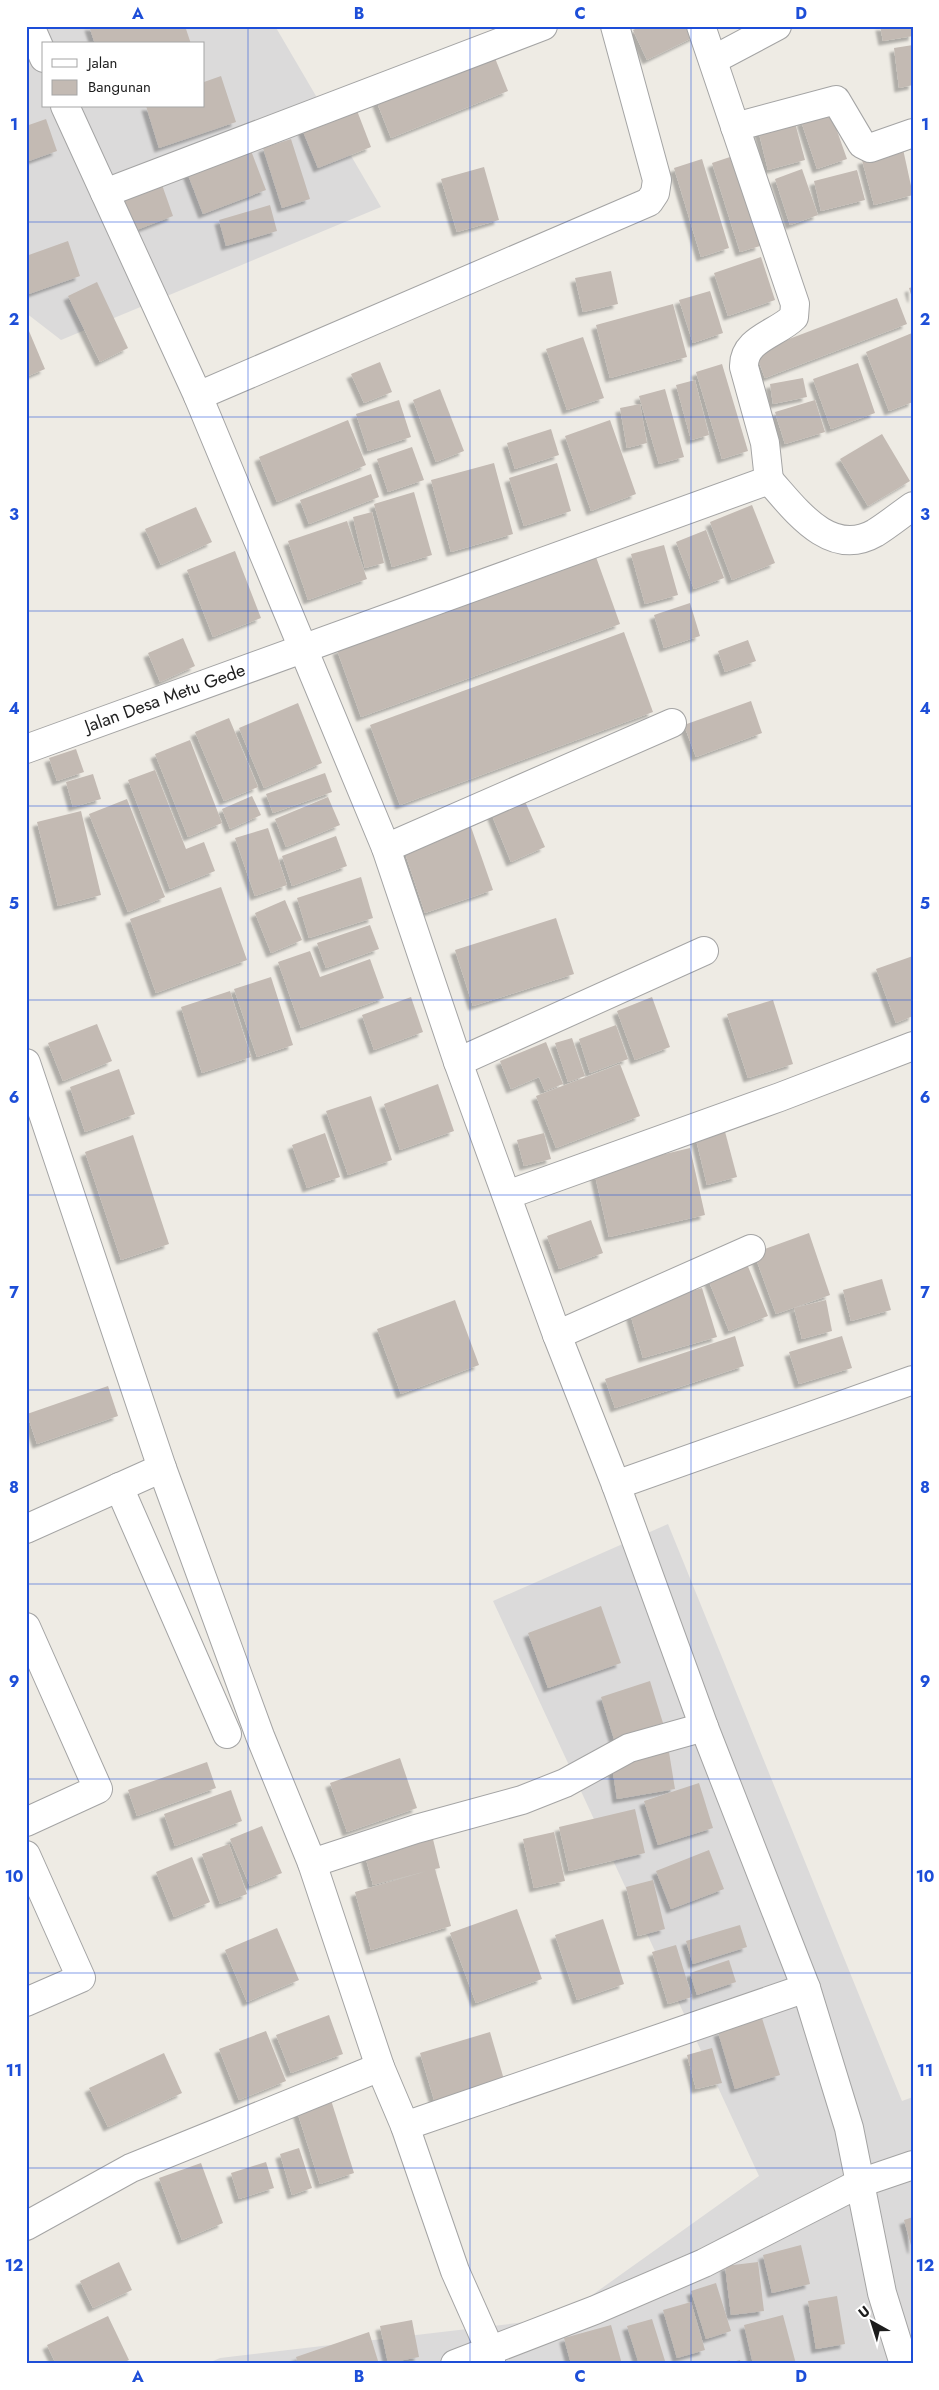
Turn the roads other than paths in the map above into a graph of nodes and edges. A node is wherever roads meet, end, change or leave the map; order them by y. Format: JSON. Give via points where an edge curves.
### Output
{"nodes":[{"id":1,"x":30,"y":26,"type":"edge"},
{"id":2,"x":543,"y":26,"type":"edge"},
{"id":3,"x":615,"y":26,"type":"edge"},
{"id":4,"x":701,"y":26,"type":"edge"},
{"id":5,"x":777,"y":26,"type":"edge"},
{"id":6,"x":42,"y":53,"type":"edge"},
{"id":7,"x":713,"y":60,"type":"junction"},
{"id":8,"x":66,"y":108,"type":"edge"},
{"id":9,"x":736,"y":127,"type":"junction"},
{"id":10,"x":913,"y":133,"type":"edge"},
{"id":11,"x":105,"y":193,"type":"junction"},
{"id":12,"x":198,"y":396,"type":"junction"},
{"id":13,"x":769,"y":480,"type":"junction"},
{"id":14,"x":913,"y":506,"type":"edge"},
{"id":15,"x":303,"y":647,"type":"junction"},
{"id":16,"x":672,"y":723,"type":"dead end"},
{"id":17,"x":26,"y":748,"type":"edge"},
{"id":18,"x":386,"y":848,"type":"junction"},
{"id":19,"x":704,"y":951,"type":"dead end"},
{"id":20,"x":913,"y":1046,"type":"edge"},
{"id":21,"x":458,"y":1062,"type":"junction"},
{"id":22,"x":26,"y":1063,"type":"edge"},
{"id":23,"x":507,"y":1195,"type":"junction"},
{"id":24,"x":751,"y":1250,"type":"dead end"},
{"id":25,"x":557,"y":1335,"type":"junction"},
{"id":26,"x":913,"y":1380,"type":"edge"},
{"id":27,"x":162,"y":1468,"type":"junction"},
{"id":28,"x":616,"y":1485,"type":"junction"},
{"id":29,"x":118,"y":1488,"type":"junction"},
{"id":30,"x":26,"y":1529,"type":"edge"},
{"id":31,"x":26,"y":1627,"type":"edge"},
{"id":32,"x":34,"y":1664,"type":"edge"},
{"id":33,"x":704,"y":1727,"type":"junction"},
{"id":34,"x":227,"y":1734,"type":"dead end"},
{"id":35,"x":26,"y":1822,"type":"edge"},
{"id":36,"x":26,"y":1855,"type":"edge"},
{"id":37,"x":312,"y":1863,"type":"junction"},
{"id":38,"x":806,"y":1988,"type":"junction"},
{"id":39,"x":26,"y":2002,"type":"edge"},
{"id":40,"x":380,"y":2067,"type":"junction"},
{"id":41,"x":405,"y":2126,"type":"junction"},
{"id":42,"x":913,"y":2165,"type":"edge"},
{"id":43,"x":860,"y":2183,"type":"junction"},
{"id":44,"x":26,"y":2226,"type":"edge"},
{"id":45,"x":491,"y":2358,"type":"edge"},
{"id":46,"x":455,"y":2364,"type":"edge"},
{"id":47,"x":904,"y":2364,"type":"edge"}],
"edges":[{"from":1,"to":6,"type":"street"},
{"from":2,"to":11,"type":"street"},
{"from":3,"to":12,"type":"street","via":[[657,180],[655,194],[648,202]]},
{"from":4,"to":7,"type":"street"},
{"from":5,"to":7,"type":"street"},
{"from":7,"to":9,"type":"street"},
{"from":8,"to":11,"type":"street"},
{"from":9,"to":10,"type":"street","via":[[836,100],[857,137],[870,148]]},
{"from":9,"to":13,"type":"street","via":[[795,304],[794,317],[749,347],[744,358],[765,443]]},
{"from":11,"to":12,"type":"street"},
{"from":12,"to":15,"type":"street"},
{"from":13,"to":14,"type":"street","via":[[800,515],[837,540],[853,541],[874,534]]},
{"from":13,"to":15,"type":"street","name":"Jalan Desa Metu Gede"},
{"from":15,"to":17,"type":"street","name":"Jalan Desa Metu Gede"},
{"from":15,"to":18,"type":"street"},
{"from":16,"to":18,"type":"street"},
{"from":18,"to":21,"type":"street"},
{"from":19,"to":21,"type":"street"},
{"from":20,"to":23,"type":"street"},
{"from":21,"to":23,"type":"street"},
{"from":22,"to":27,"type":"street"},
{"from":23,"to":25,"type":"street"},
{"from":24,"to":25,"type":"street"},
{"from":25,"to":28,"type":"street"},
{"from":26,"to":28,"type":"street"},
{"from":27,"to":29,"type":"street"},
{"from":27,"to":37,"type":"street","via":[[260,1736]]},
{"from":28,"to":33,"type":"street"},
{"from":29,"to":30,"type":"street"},
{"from":29,"to":34,"type":"street"},
{"from":31,"to":32,"type":"street"},
{"from":32,"to":35,"type":"street","via":[[98,1790]]},
{"from":33,"to":37,"type":"street","via":[[629,1748],[565,1783],[522,1800],[416,1829]]},
{"from":33,"to":38,"type":"street"},
{"from":36,"to":39,"type":"street","via":[[81,1978]]},
{"from":37,"to":40,"type":"street"},
{"from":38,"to":41,"type":"street"},
{"from":38,"to":43,"type":"street","via":[[849,2128]]},
{"from":40,"to":41,"type":"street"},
{"from":40,"to":44,"type":"street","via":[[131,2168]]},
{"from":41,"to":45,"type":"street","via":[[455,2271]]},
{"from":42,"to":43,"type":"street"},
{"from":43,"to":45,"type":"street","via":[[704,2262]]},
{"from":43,"to":47,"type":"street","via":[[882,2294]]},
{"from":45,"to":46,"type":"street"}]}
